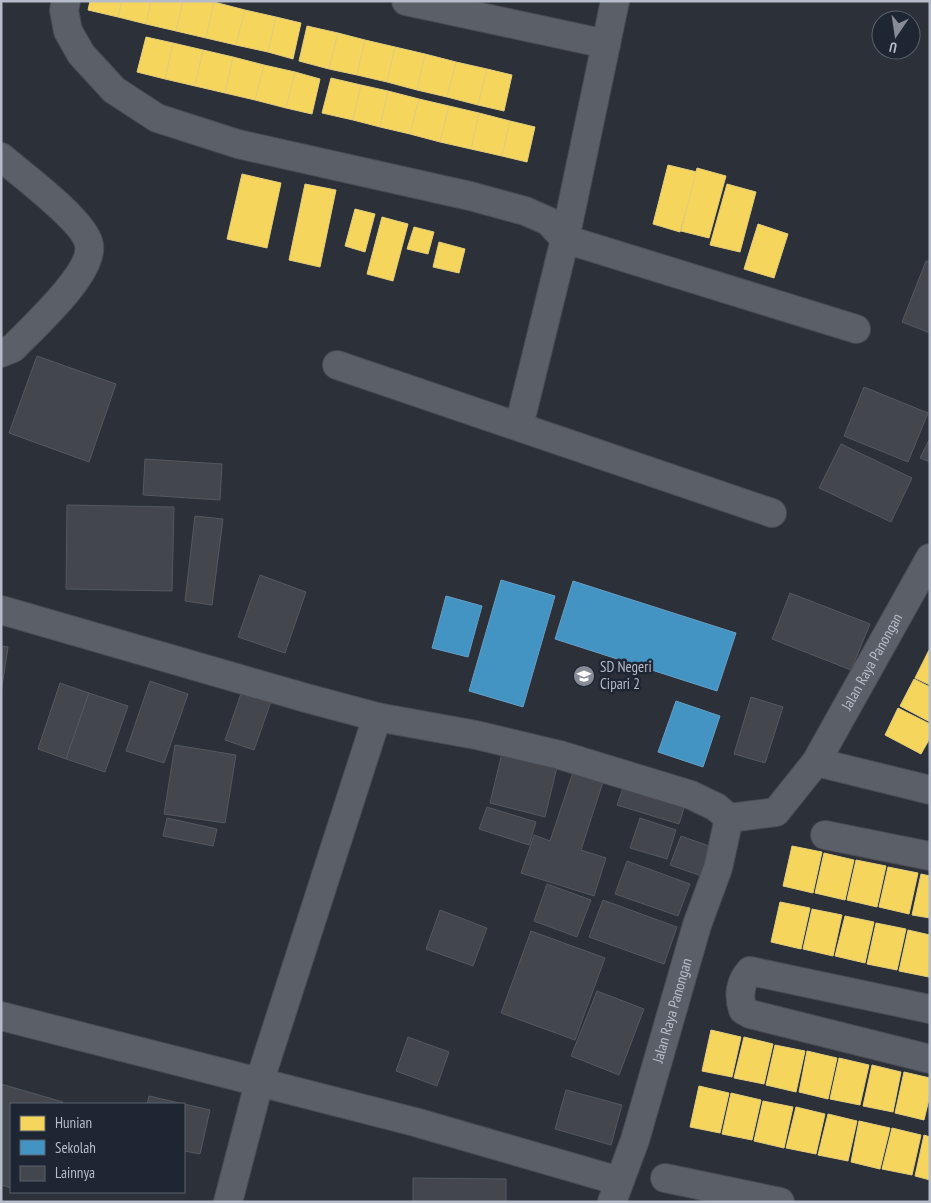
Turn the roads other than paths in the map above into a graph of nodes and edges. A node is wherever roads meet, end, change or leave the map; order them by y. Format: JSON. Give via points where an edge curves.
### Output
{"nodes":[{"id":1,"x":66,"y":1,"type":"edge"},
{"id":2,"x":406,"y":1,"type":"edge"},
{"id":3,"x":615,"y":1,"type":"edge"},
{"id":4,"x":606,"y":44,"type":"junction"},
{"id":5,"x":1,"y":157,"type":"edge"},
{"id":6,"x":566,"y":239,"type":"junction"},
{"id":7,"x":856,"y":329,"type":"dead end"},
{"id":8,"x":1,"y":353,"type":"edge"},
{"id":9,"x":337,"y":365,"type":"dead end"},
{"id":10,"x":519,"y":426,"type":"junction"},
{"id":11,"x":772,"y":513,"type":"dead end"},
{"id":12,"x":930,"y":558,"type":"edge"},
{"id":13,"x":1,"y":610,"type":"edge"},
{"id":14,"x":377,"y":717,"type":"junction"},
{"id":15,"x":816,"y":762,"type":"junction"},
{"id":16,"x":930,"y":790,"type":"edge"},
{"id":17,"x":729,"y":818,"type":"junction"},
{"id":18,"x":826,"y":835,"type":"dead end"},
{"id":19,"x":930,"y":856,"type":"edge"},
{"id":20,"x":930,"y":1009,"type":"edge"},
{"id":21,"x":1,"y":1016,"type":"edge"},
{"id":22,"x":930,"y":1060,"type":"edge"},
{"id":23,"x":259,"y":1083,"type":"junction"},
{"id":24,"x":665,"y":1178,"type":"dead end"},
{"id":25,"x":616,"y":1192,"type":"edge"},
{"id":26,"x":228,"y":1202,"type":"edge"},
{"id":27,"x":780,"y":1202,"type":"edge"}],
"edges":[{"from":1,"to":6,"type":"street","via":[[64,10],[68,31],[81,54],[114,90],[157,118],[238,144],[526,211],[548,221]]},
{"from":2,"to":4,"type":"street"},
{"from":3,"to":4,"type":"street"},
{"from":4,"to":6,"type":"street"},
{"from":5,"to":8,"type":"street","via":[[65,211],[86,234],[90,247],[86,266],[70,288],[13,348]]},
{"from":6,"to":7,"type":"street"},
{"from":6,"to":10,"type":"street"},
{"from":9,"to":10,"type":"street"},
{"from":10,"to":11,"type":"street"},
{"from":12,"to":15,"type":"street","name":"Jalan Raya Panongan"},
{"from":13,"to":14,"type":"street"},
{"from":14,"to":17,"type":"street","via":[[476,735],[560,755],[691,795],[716,807]]},
{"from":14,"to":23,"type":"street"},
{"from":15,"to":16,"type":"street"},
{"from":15,"to":17,"type":"street","name":"Jalan Raya Panongan","via":[[776,812]]},
{"from":17,"to":25,"type":"street","name":"Jalan Raya Panongan","via":[[718,868],[697,925],[635,1140]]},
{"from":18,"to":19,"type":"street"},
{"from":20,"to":22,"type":"street","via":[[750,971],[743,978],[740,992],[743,1010],[750,1014]]},
{"from":21,"to":23,"type":"street"},
{"from":23,"to":25,"type":"street","via":[[416,1122]]},
{"from":23,"to":26,"type":"street"},
{"from":24,"to":27,"type":"street"}]}
